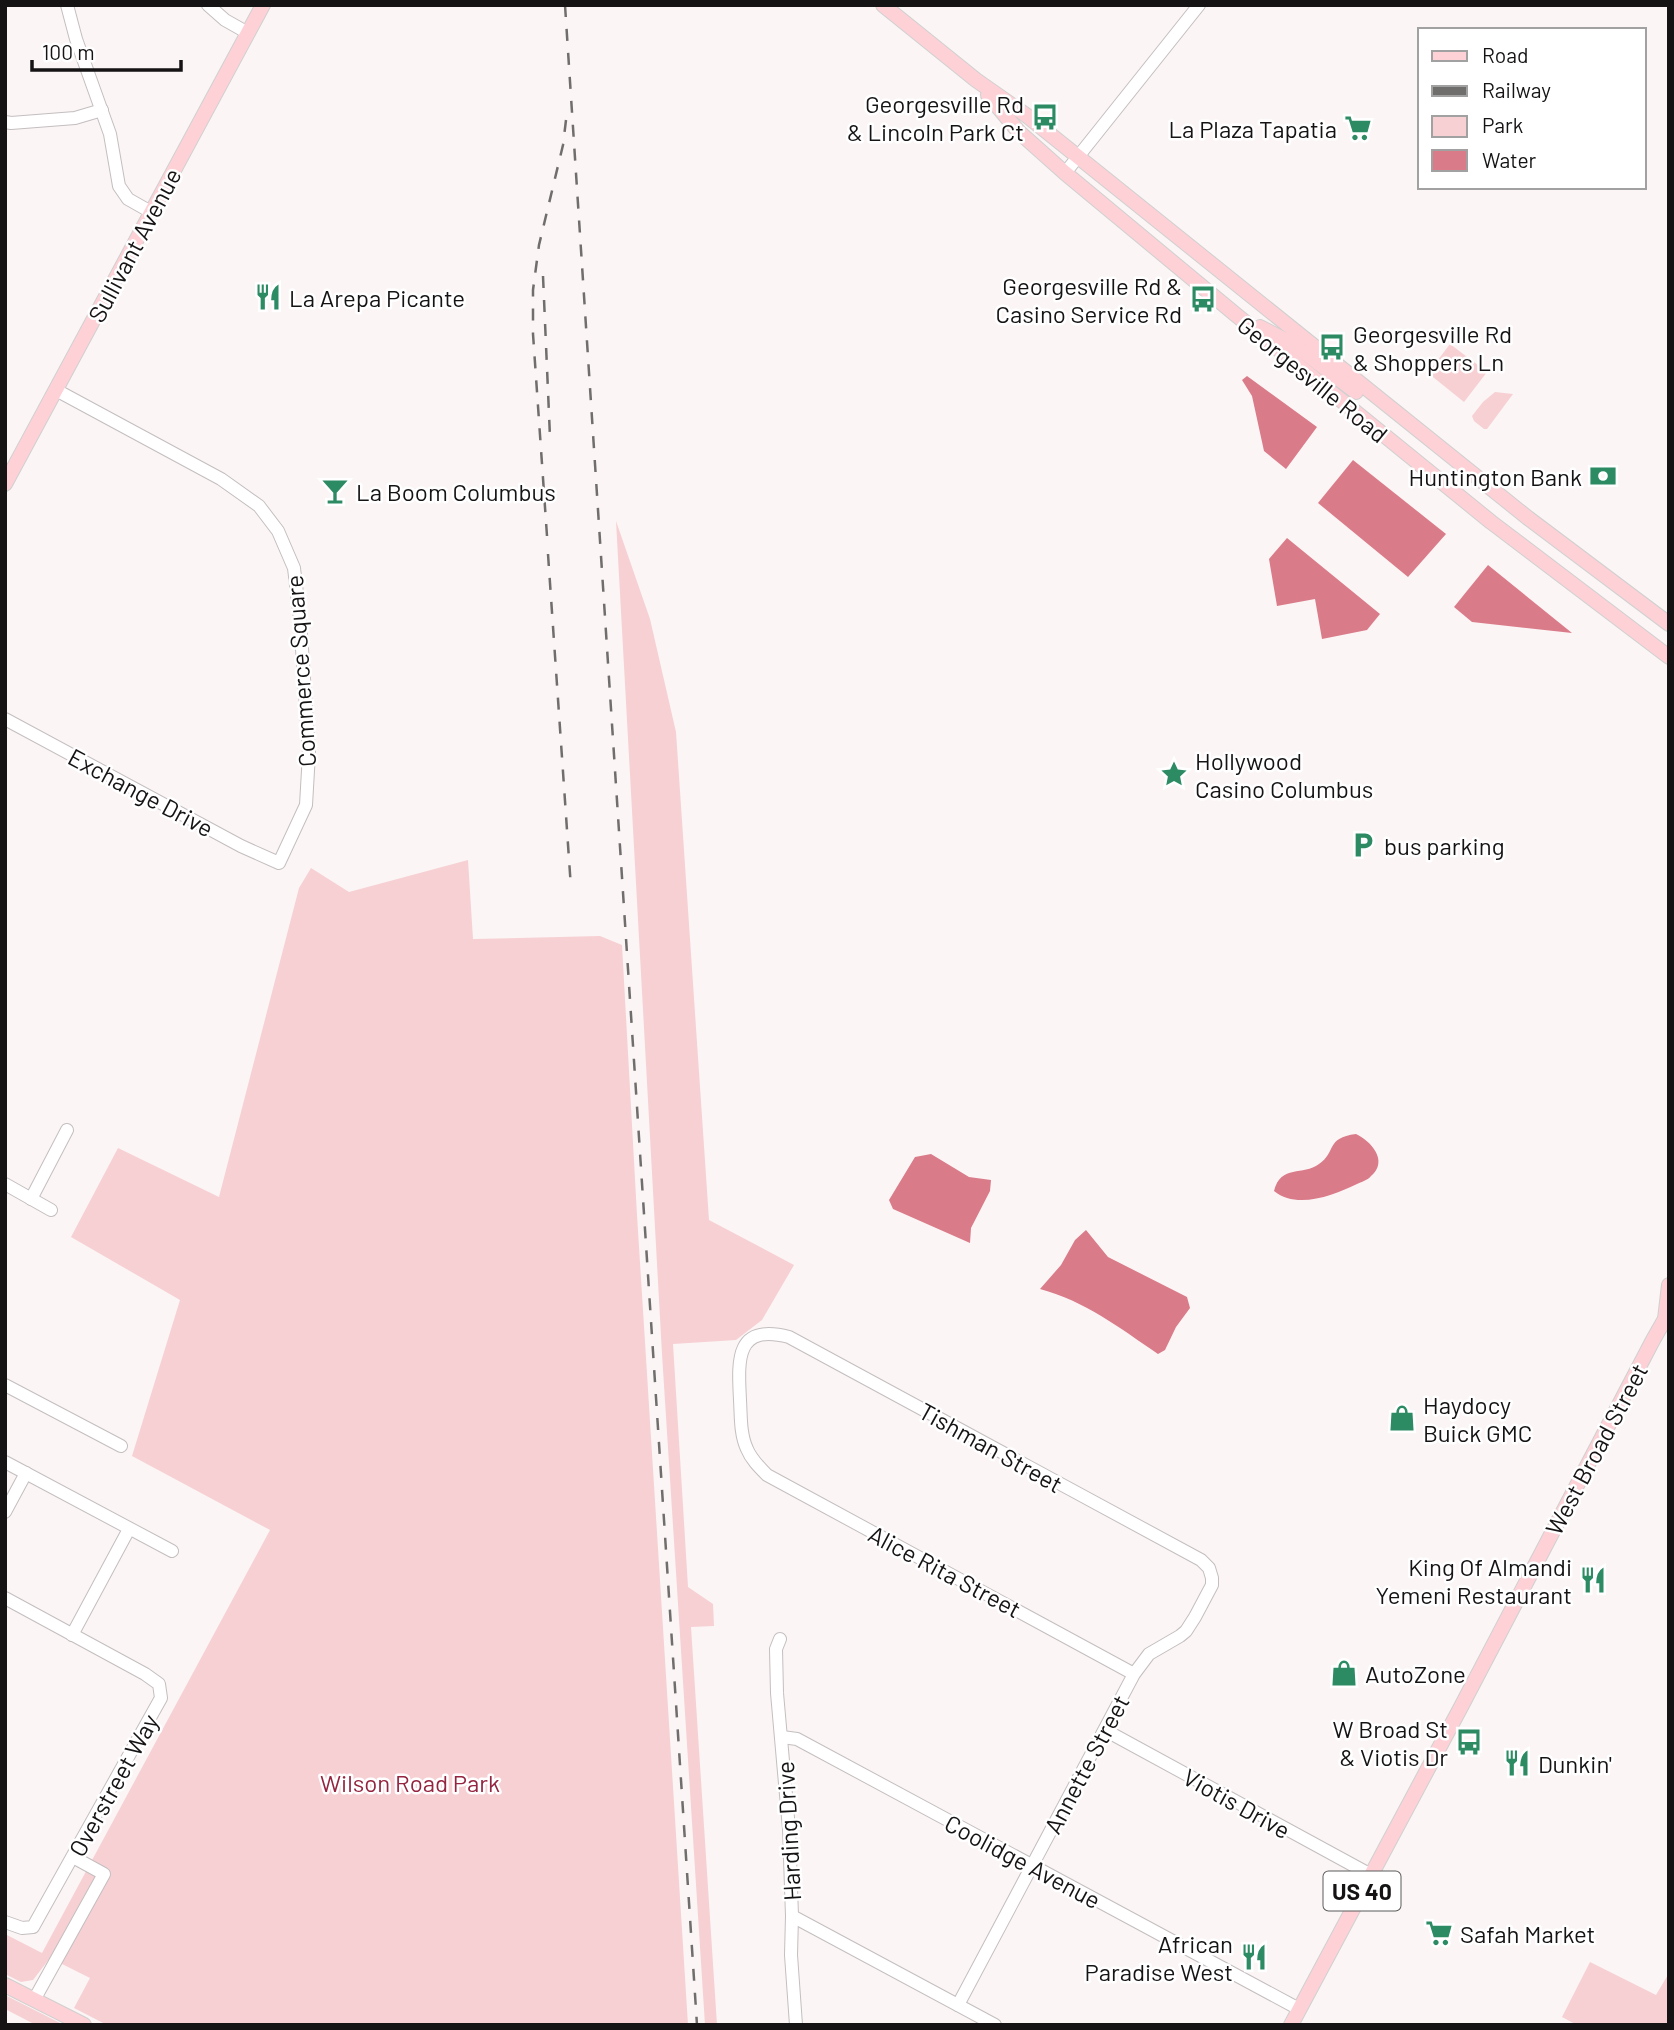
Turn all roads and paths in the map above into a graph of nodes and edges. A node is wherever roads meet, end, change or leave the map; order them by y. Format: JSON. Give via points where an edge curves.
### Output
{"nodes":[{"id":1,"x":67,"y":5,"type":"edge"},
{"id":2,"x":208,"y":5,"type":"edge"},
{"id":3,"x":263,"y":5,"type":"edge"},
{"id":4,"x":883,"y":5,"type":"edge"},
{"id":5,"x":1199,"y":5,"type":"edge"},
{"id":6,"x":248,"y":33,"type":"junction"},
{"id":7,"x":976,"y":80,"type":"junction"},
{"id":8,"x":102,"y":110,"type":"junction"},
{"id":9,"x":7,"y":126,"type":"edge"},
{"id":10,"x":1078,"y":157,"type":"junction"},
{"id":11,"x":1065,"y":173,"type":"junction"},
{"id":12,"x":151,"y":212,"type":"junction"},
{"id":13,"x":1234,"y":314,"type":"junction"},
{"id":14,"x":56,"y":390,"type":"junction"},
{"id":15,"x":1380,"y":400,"type":"junction"},
{"id":16,"x":5,"y":484,"type":"edge"},
{"id":17,"x":1669,"y":624,"type":"edge"},
{"id":18,"x":1669,"y":657,"type":"edge"},
{"id":19,"x":5,"y":719,"type":"edge"},
{"id":20,"x":279,"y":863,"type":"joint"},
{"id":21,"x":68,"y":1130,"type":"dead end"},
{"id":22,"x":5,"y":1184,"type":"edge"},
{"id":23,"x":31,"y":1199,"type":"junction"},
{"id":24,"x":51,"y":1210,"type":"dead end"},
{"id":25,"x":1669,"y":1285,"type":"edge"},
{"id":26,"x":1667,"y":1317,"type":"edge"},
{"id":27,"x":759,"y":1335,"type":"joint"},
{"id":28,"x":5,"y":1385,"type":"edge"},
{"id":29,"x":121,"y":1447,"type":"dead end"},
{"id":30,"x":5,"y":1462,"type":"edge"},
{"id":31,"x":26,"y":1473,"type":"junction"},
{"id":32,"x":5,"y":1513,"type":"edge"},
{"id":33,"x":129,"y":1529,"type":"junction"},
{"id":34,"x":172,"y":1551,"type":"dead end"},
{"id":35,"x":1212,"y":1578,"type":"joint"},
{"id":36,"x":5,"y":1598,"type":"edge"},
{"id":37,"x":72,"y":1635,"type":"junction"},
{"id":38,"x":780,"y":1639,"type":"dead end"},
{"id":39,"x":1134,"y":1674,"type":"junction"},
{"id":40,"x":1104,"y":1732,"type":"junction"},
{"id":41,"x":782,"y":1737,"type":"junction"},
{"id":42,"x":74,"y":1857,"type":"junction"},
{"id":43,"x":1032,"y":1865,"type":"junction"},
{"id":44,"x":1371,"y":1875,"type":"junction"},
{"id":45,"x":792,"y":1916,"type":"junction"},
{"id":46,"x":5,"y":1922,"type":"edge"},
{"id":47,"x":5,"y":1985,"type":"edge"},
{"id":48,"x":34,"y":2000,"type":"junction"},
{"id":49,"x":958,"y":2005,"type":"junction"},
{"id":50,"x":1299,"y":2009,"type":"junction"},
{"id":51,"x":84,"y":2025,"type":"edge"},
{"id":52,"x":796,"y":2025,"type":"edge"},
{"id":53,"x":995,"y":2025,"type":"edge"},
{"id":54,"x":1291,"y":2025,"type":"edge"}],
"edges":[{"from":1,"to":8,"type":"street"},
{"from":2,"to":6,"type":"street"},
{"from":3,"to":6,"type":"main road","name":"Sullivant Avenue"},
{"from":4,"to":7,"type":"main road","name":"Georgesville Road"},
{"from":5,"to":10,"type":"street"},
{"from":6,"to":12,"type":"main road","name":"Sullivant Avenue"},
{"from":7,"to":10,"type":"main road","name":"Georgesville Road"},
{"from":7,"to":11,"type":"main road","name":"Georgesville Road","via":[[1019,132]]},
{"from":8,"to":9,"type":"street"},
{"from":8,"to":12,"type":"street","via":[[119,186],[128,200]]},
{"from":10,"to":11,"type":"street"},
{"from":10,"to":15,"type":"main road","name":"Georgesville Road"},
{"from":11,"to":13,"type":"main road","name":"Georgesville Road"},
{"from":12,"to":14,"type":"main road","name":"Sullivant Avenue"},
{"from":13,"to":15,"type":"main road","via":[[1293,344],[1363,397]]},
{"from":13,"to":18,"type":"main road","name":"Georgesville Road","via":[[1491,522]]},
{"from":14,"to":16,"type":"main road","name":"Sullivant Avenue"},
{"from":14,"to":20,"type":"street","name":"Commerce Square","via":[[221,479],[259,506],[278,531],[294,568],[309,753],[306,804]]},
{"from":15,"to":17,"type":"main road","name":"Georgesville Road"},
{"from":19,"to":20,"type":"street","name":"Exchange Drive"},
{"from":21,"to":23,"type":"street"},
{"from":22,"to":23,"type":"street"},
{"from":23,"to":24,"type":"street"},
{"from":25,"to":26,"type":"main road","name":"West Broad Street","number":"US 40"},
{"from":26,"to":44,"type":"main road","name":"West Broad Street","number":"US 40"},
{"from":27,"to":35,"type":"street","name":"Tishman Street","via":[[789,1337],[1201,1560]]},
{"from":27,"to":39,"type":"street","name":"Alice Rita Street","via":[[739,1356],[741,1427],[746,1447],[767,1475]]},
{"from":28,"to":29,"type":"street"},
{"from":30,"to":31,"type":"street"},
{"from":31,"to":32,"type":"street"},
{"from":31,"to":33,"type":"street"},
{"from":33,"to":34,"type":"street"},
{"from":33,"to":37,"type":"street"},
{"from":35,"to":39,"type":"street","name":"Annette Street","via":[[1186,1631],[1149,1654]]},
{"from":36,"to":37,"type":"street","name":"Overstreet Way"},
{"from":37,"to":42,"type":"street","name":"Overstreet Way","via":[[145,1674],[159,1684],[161,1698]]},
{"from":38,"to":41,"type":"street","name":"Harding Drive","via":[[776,1648]]},
{"from":39,"to":40,"type":"street","name":"Annette Street"},
{"from":40,"to":43,"type":"street","name":"Annette Street"},
{"from":40,"to":44,"type":"street","name":"Viotis Drive"},
{"from":41,"to":43,"type":"street","name":"Coolidge Avenue","via":[[797,1739]]},
{"from":41,"to":45,"type":"street","name":"Harding Drive"},
{"from":42,"to":46,"type":"street","name":"Overstreet Way","via":[[33,1927]]},
{"from":42,"to":48,"type":"street","via":[[104,1874]]},
{"from":43,"to":49,"type":"street","name":"Annette Street"},
{"from":43,"to":50,"type":"street","name":"Coolidge Avenue"},
{"from":44,"to":50,"type":"main road","name":"West Broad Street","number":"US 40"},
{"from":45,"to":49,"type":"street"},
{"from":45,"to":52,"type":"street","name":"Harding Drive"},
{"from":47,"to":48,"type":"main road"},
{"from":48,"to":51,"type":"main road"},
{"from":49,"to":53,"type":"street"},
{"from":50,"to":54,"type":"main road","name":"West Broad Street","number":"US 40"}]}
